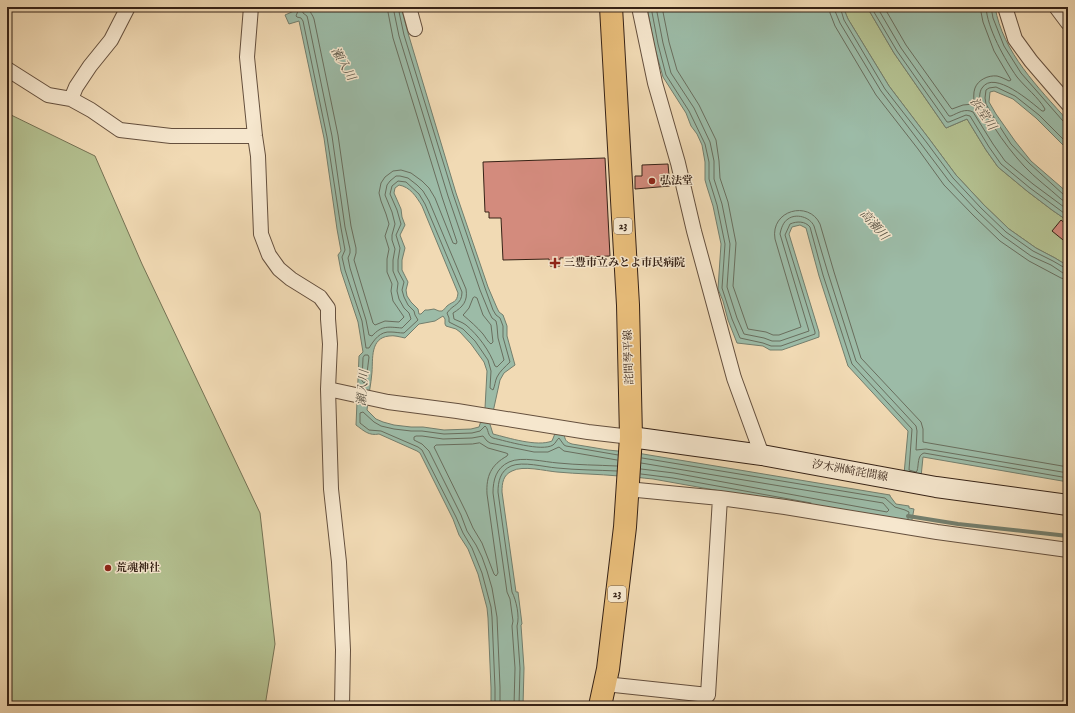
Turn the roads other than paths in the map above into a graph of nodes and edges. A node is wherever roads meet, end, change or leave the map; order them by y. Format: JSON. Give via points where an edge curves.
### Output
{"nodes":[{"id":1,"x":128,"y":7,"type":"edge"},
{"id":2,"x":251,"y":7,"type":"edge"},
{"id":3,"x":409,"y":7,"type":"edge"},
{"id":4,"x":611,"y":7,"type":"edge"},
{"id":5,"x":639,"y":7,"type":"edge"},
{"id":6,"x":1005,"y":7,"type":"edge"},
{"id":7,"x":1056,"y":7,"type":"edge"},
{"id":8,"x":1068,"y":23,"type":"edge"},
{"id":9,"x":415,"y":29,"type":"dead end"},
{"id":10,"x":7,"y":69,"type":"edge"},
{"id":11,"x":71,"y":99,"type":"junction"},
{"id":12,"x":1068,"y":104,"type":"edge"},
{"id":13,"x":255,"y":136,"type":"junction"},
{"id":14,"x":328,"y":389,"type":"junction"},
{"id":15,"x":631,"y":441,"type":"junction"},
{"id":16,"x":762,"y":455,"type":"junction"},
{"id":17,"x":628,"y":485,"type":"junction"},
{"id":18,"x":720,"y":498,"type":"junction"},
{"id":19,"x":1068,"y":505,"type":"edge"},
{"id":20,"x":1068,"y":550,"type":"edge"},
{"id":21,"x":605,"y":684,"type":"junction"},
{"id":22,"x":342,"y":706,"type":"edge"},
{"id":23,"x":600,"y":706,"type":"edge"}],
"edges":[{"from":1,"to":11,"type":"street","via":[[112,40],[90,66]]},
{"from":2,"to":13,"type":"street","via":[[247,57]]},
{"from":3,"to":9,"type":"street"},
{"from":4,"to":15,"type":"main road","name":"詫間琴平線","number":"23","via":[[628,305]]},
{"from":5,"to":16,"type":"street","via":[[655,83],[734,378]]},
{"from":6,"to":12,"type":"street","via":[[1015,38]]},
{"from":7,"to":8,"type":"street"},
{"from":10,"to":11,"type":"street","via":[[48,95]]},
{"from":11,"to":13,"type":"street","via":[[120,130],[172,136]]},
{"from":13,"to":14,"type":"street","via":[[261,234],[269,255],[279,269],[320,297],[328,308]]},
{"from":14,"to":15,"type":"street","via":[[388,402],[588,432]]},
{"from":14,"to":22,"type":"street","via":[[331,489],[339,562],[343,650]]},
{"from":15,"to":16,"type":"main road","name":"汐木洲崎詫間線"},
{"from":15,"to":17,"type":"main road","name":"詫間琴平線","number":"23"},
{"from":16,"to":19,"type":"main road","name":"汐木洲崎詫間線","via":[[936,487]]},
{"from":17,"to":18,"type":"street"},
{"from":17,"to":21,"type":"main road","name":"詫間琴平線","number":"23"},
{"from":18,"to":20,"type":"street"},
{"from":18,"to":21,"type":"street","via":[[708,695]]},
{"from":21,"to":23,"type":"main road","name":"詫間琴平線","number":"23"}]}
